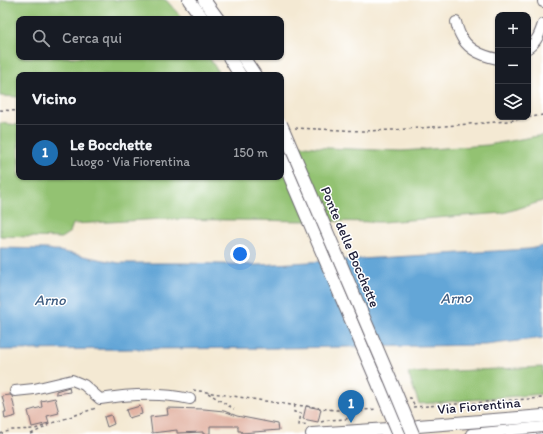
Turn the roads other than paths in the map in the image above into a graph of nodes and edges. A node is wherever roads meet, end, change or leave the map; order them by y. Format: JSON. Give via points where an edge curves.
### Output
{"nodes":[{"id":1,"x":189,"y":0,"type":"edge"},
{"id":2,"x":204,"y":0,"type":"edge"},
{"id":3,"x":201,"y":16,"type":"edge"},
{"id":4,"x":216,"y":16,"type":"edge"},
{"id":5,"x":456,"y":22,"type":"dead end"},
{"id":6,"x":543,"y":24,"type":"edge"},
{"id":7,"x":531,"y":46,"type":"edge"},
{"id":8,"x":495,"y":58,"type":"edge"},
{"id":9,"x":231,"y":60,"type":"edge"},
{"id":10,"x":245,"y":60,"type":"edge"},
{"id":11,"x":238,"y":72,"type":"edge"},
{"id":12,"x":253,"y":72,"type":"edge"},
{"id":13,"x":284,"y":131,"type":"edge"},
{"id":14,"x":284,"y":163,"type":"edge"},
{"id":15,"x":15,"y":391,"type":"dead end"},
{"id":16,"x":190,"y":399,"type":"dead end"},
{"id":17,"x":543,"y":416,"type":"edge"},
{"id":18,"x":543,"y":427,"type":"edge"},
{"id":19,"x":312,"y":429,"type":"edge"},
{"id":20,"x":415,"y":430,"type":"edge"},
{"id":21,"x":394,"y":432,"type":"edge"},
{"id":22,"x":471,"y":434,"type":"edge"}],
"edges":[{"from":1,"to":3,"type":"main road"},
{"from":2,"to":4,"type":"main road"},
{"from":5,"to":8,"type":"lane","via":[[460,35],[467,45],[476,53]]},
{"from":6,"to":7,"type":"lane"},
{"from":9,"to":11,"type":"main road"},
{"from":10,"to":12,"type":"main road"},
{"from":13,"to":20,"type":"main road","name":"Ponte delle Bocchette","bridge":true,"via":[[391,381]]},
{"from":14,"to":21,"type":"main road","name":"Ponte delle Bocchette","bridge":true,"via":[[379,386]]},
{"from":15,"to":16,"type":"lane","via":[[72,380],[84,385],[100,398],[149,394]]},
{"from":17,"to":20,"type":"main road","name":"Via Fiorentina"},
{"from":18,"to":22,"type":"lane"},
{"from":19,"to":21,"type":"main road"}]}
